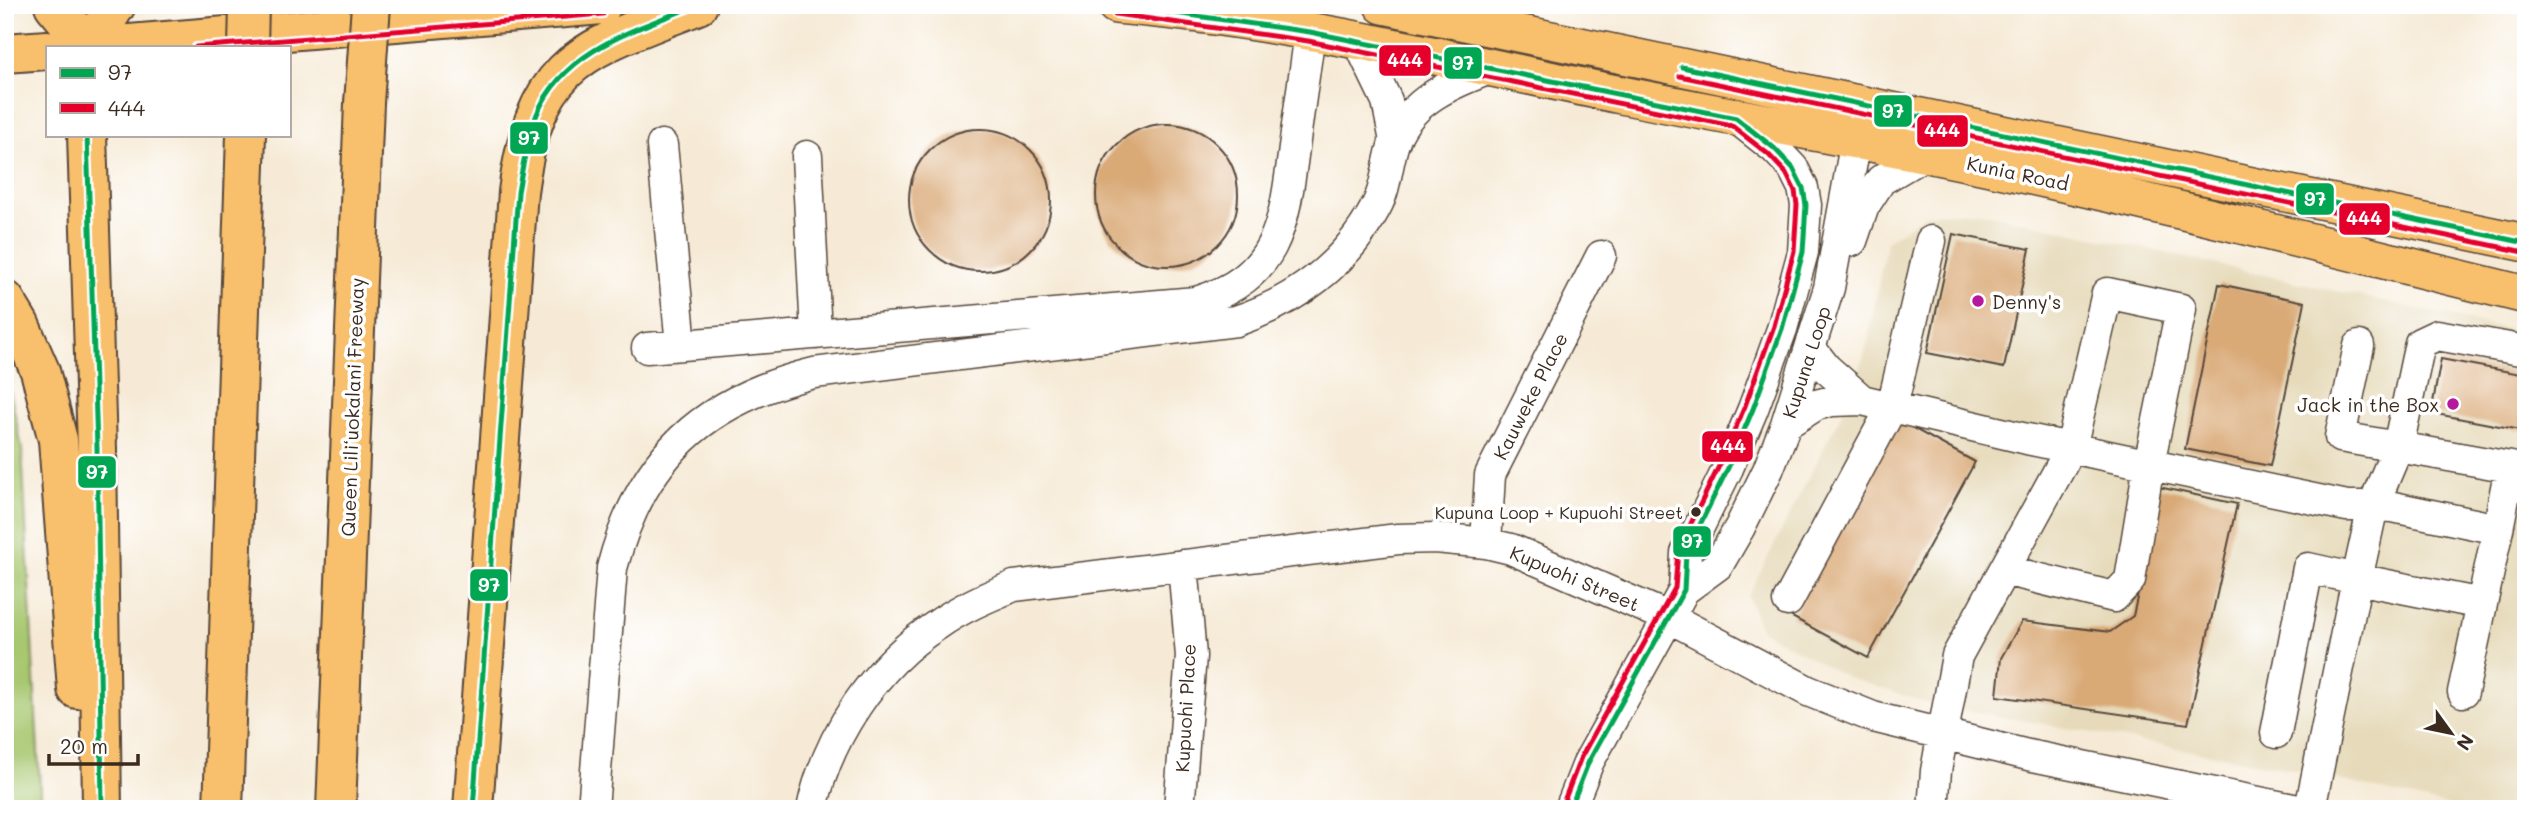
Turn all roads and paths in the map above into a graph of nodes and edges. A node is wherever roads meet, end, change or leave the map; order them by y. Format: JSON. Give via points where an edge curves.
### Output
{"nodes":[{"id":1,"x":54,"y":5,"type":"edge"},
{"id":2,"x":116,"y":5,"type":"edge"},
{"id":3,"x":249,"y":5,"type":"edge"},
{"id":4,"x":370,"y":5,"type":"edge"},
{"id":5,"x":602,"y":5,"type":"edge"},
{"id":6,"x":698,"y":5,"type":"edge"},
{"id":7,"x":1116,"y":5,"type":"edge"},
{"id":8,"x":1384,"y":5,"type":"edge"},
{"id":9,"x":1310,"y":32,"type":"junction"},
{"id":10,"x":1358,"y":41,"type":"junction"},
{"id":11,"x":89,"y":46,"type":"edge"},
{"id":12,"x":91,"y":46,"type":"edge"},
{"id":13,"x":102,"y":46,"type":"edge"},
{"id":14,"x":248,"y":46,"type":"edge"},
{"id":15,"x":46,"y":50,"type":"edge"},
{"id":16,"x":5,"y":53,"type":"edge"},
{"id":17,"x":1490,"y":69,"type":"junction"},
{"id":18,"x":1863,"y":104,"type":"junction"},
{"id":19,"x":1736,"y":118,"type":"junction"},
{"id":20,"x":87,"y":136,"type":"edge"},
{"id":21,"x":246,"y":136,"type":"edge"},
{"id":22,"x":1856,"y":139,"type":"junction"},
{"id":23,"x":1395,"y":141,"type":"junction"},
{"id":24,"x":663,"y":145,"type":"dead end"},
{"id":25,"x":1927,"y":153,"type":"junction"},
{"id":26,"x":807,"y":156,"type":"dead end"},
{"id":27,"x":1931,"y":241,"type":"dead end"},
{"id":28,"x":2526,"y":243,"type":"edge"},
{"id":29,"x":1601,"y":256,"type":"dead end"},
{"id":30,"x":1829,"y":288,"type":"junction"},
{"id":31,"x":2526,"y":295,"type":"edge"},
{"id":32,"x":5,"y":300,"type":"edge"},
{"id":33,"x":816,"y":334,"type":"junction"},
{"id":34,"x":681,"y":345,"type":"junction"},
{"id":35,"x":2359,"y":346,"type":"dead end"},
{"id":36,"x":647,"y":348,"type":"dead end"},
{"id":37,"x":1811,"y":349,"type":"junction"},
{"id":38,"x":2526,"y":351,"type":"edge"},
{"id":39,"x":1862,"y":400,"type":"junction"},
{"id":40,"x":1892,"y":407,"type":"junction"},
{"id":41,"x":1786,"y":424,"type":"junction"},
{"id":42,"x":2398,"y":447,"type":"junction"},
{"id":43,"x":2071,"y":448,"type":"junction"},
{"id":44,"x":2518,"y":462,"type":"edge"},
{"id":45,"x":2149,"y":464,"type":"junction"},
{"id":46,"x":2373,"y":506,"type":"junction"},
{"id":47,"x":2498,"y":529,"type":"junction"},
{"id":48,"x":1486,"y":543,"type":"junction"},
{"id":49,"x":1184,"y":565,"type":"junction"},
{"id":50,"x":2004,"y":570,"type":"junction"},
{"id":51,"x":2357,"y":579,"type":"junction"},
{"id":52,"x":1684,"y":590,"type":"junction"},
{"id":53,"x":1788,"y":600,"type":"dead end"},
{"id":54,"x":2482,"y":604,"type":"junction"},
{"id":55,"x":1670,"y":618,"type":"junction"},
{"id":56,"x":2463,"y":692,"type":"dead end"},
{"id":57,"x":2276,"y":733,"type":"dead end"},
{"id":58,"x":1942,"y":736,"type":"junction"},
{"id":59,"x":89,"y":809,"type":"edge"},
{"id":60,"x":102,"y":809,"type":"edge"},
{"id":61,"x":223,"y":809,"type":"edge"},
{"id":62,"x":336,"y":809,"type":"edge"},
{"id":63,"x":473,"y":809,"type":"edge"},
{"id":64,"x":593,"y":809,"type":"edge"},
{"id":65,"x":812,"y":809,"type":"edge"},
{"id":66,"x":1178,"y":809,"type":"edge"},
{"id":67,"x":1570,"y":809,"type":"edge"},
{"id":68,"x":1933,"y":809,"type":"edge"},
{"id":69,"x":2293,"y":809,"type":"edge"},
{"id":70,"x":2310,"y":809,"type":"edge"}],
"edges":[{"from":1,"to":11,"type":"highway"},
{"from":2,"to":12,"type":"highway"},
{"from":3,"to":14,"type":"highway","bridge":true},
{"from":4,"to":62,"type":"highway","name":"Queen Liliʻuokalani Freeway","bridge":true},
{"from":5,"to":13,"type":"highway"},
{"from":6,"to":63,"type":"highway","via":[[594,47],[564,70],[536,111],[527,137],[518,192]]},
{"from":7,"to":9,"type":"main road","name":"Kunia Road"},
{"from":8,"to":18,"type":"main road","name":"Kunia Road"},
{"from":9,"to":10,"type":"main road","name":"Kunia Road"},
{"from":9,"to":33,"type":"street","via":[[1282,223],[1267,254],[1243,280],[1196,302]]},
{"from":10,"to":17,"type":"main road","name":"Kunia Road"},
{"from":10,"to":23,"type":"street","via":[[1387,102]]},
{"from":15,"to":16,"type":"highway"},
{"from":17,"to":19,"type":"main road","name":"Kunia Road"},
{"from":17,"to":23,"type":"street","via":[[1455,82],[1430,98],[1410,116]]},
{"from":18,"to":22,"type":"street","name":"Kupuna Loop"},
{"from":18,"to":28,"type":"main road","name":"Kunia Road"},
{"from":19,"to":22,"type":"main road","name":"Kunia Road"},
{"from":19,"to":52,"type":"street","name":"Kupuna Loop","via":[[1793,168],[1807,205],[1803,252],[1765,378],[1686,553]]},
{"from":20,"to":60,"type":"highway"},
{"from":21,"to":61,"type":"highway"},
{"from":22,"to":25,"type":"main road","name":"Kunia Road"},
{"from":22,"to":30,"type":"street","name":"Kupuna Loop"},
{"from":23,"to":64,"type":"street","via":[[1378,204],[1362,232],[1317,279],[1261,313],[1236,321],[814,373],[743,396],[682,439],[637,498],[612,568]]},
{"from":24,"to":34,"type":"street"},
{"from":25,"to":30,"type":"street","via":[[1890,173],[1872,192]]},
{"from":25,"to":31,"type":"main road","name":"Kunia Road"},
{"from":26,"to":33,"type":"street"},
{"from":27,"to":40,"type":"street"},
{"from":29,"to":48,"type":"street","name":"Kauweke Place","via":[[1490,475]]},
{"from":30,"to":37,"type":"street","name":"Kupuna Loop"},
{"from":32,"to":59,"type":"highway","via":[[40,371],[58,440]]},
{"from":33,"to":34,"type":"street"},
{"from":34,"to":36,"type":"street"},
{"from":35,"to":42,"type":"street","via":[[2340,438]]},
{"from":37,"to":39,"type":"street"},
{"from":37,"to":41,"type":"street","name":"Kupuna Loop"},
{"from":38,"to":42,"type":"street","via":[[2437,335],[2420,343]]},
{"from":39,"to":40,"type":"street"},
{"from":39,"to":41,"type":"street","via":[[1816,405]]},
{"from":40,"to":43,"type":"street"},
{"from":40,"to":53,"type":"street"},
{"from":41,"to":52,"type":"street","name":"Kupuna Loop","via":[[1768,470],[1717,565]]},
{"from":42,"to":44,"type":"street"},
{"from":42,"to":46,"type":"street"},
{"from":43,"to":45,"type":"street"},
{"from":43,"to":45,"type":"street","via":[[2107,292],[2180,309]]},
{"from":43,"to":50,"type":"street"},
{"from":44,"to":47,"type":"street"},
{"from":45,"to":46,"type":"street","via":[[2347,506]]},
{"from":45,"to":50,"type":"street","via":[[2130,580],[2114,597]]},
{"from":46,"to":47,"type":"street"},
{"from":46,"to":51,"type":"street"},
{"from":47,"to":54,"type":"street"},
{"from":48,"to":49,"type":"street","name":"Kupuohi Street","via":[[1398,539]]},
{"from":48,"to":55,"type":"street","name":"Kupuohi Street","via":[[1547,563]]},
{"from":49,"to":65,"type":"street","name":"Kupuohi Street","via":[[1014,586],[935,625],[871,686],[846,723],[826,763]]},
{"from":49,"to":66,"type":"street","name":"Kupuohi Place","via":[[1191,656]]},
{"from":50,"to":58,"type":"street","via":[[1957,656]]},
{"from":51,"to":54,"type":"street"},
{"from":51,"to":57,"type":"street","via":[[2308,568]]},
{"from":51,"to":70,"type":"street"},
{"from":52,"to":55,"type":"street","name":"Kupuna Loop"},
{"from":54,"to":56,"type":"street"},
{"from":55,"to":58,"type":"street","name":"Kupuohi Street","via":[[1808,691],[1873,717]]},
{"from":55,"to":67,"type":"street","name":"Kupuna Loop","via":[[1589,761]]},
{"from":58,"to":68,"type":"street"},
{"from":58,"to":69,"type":"street","name":"Kupuohi Street"}]}
